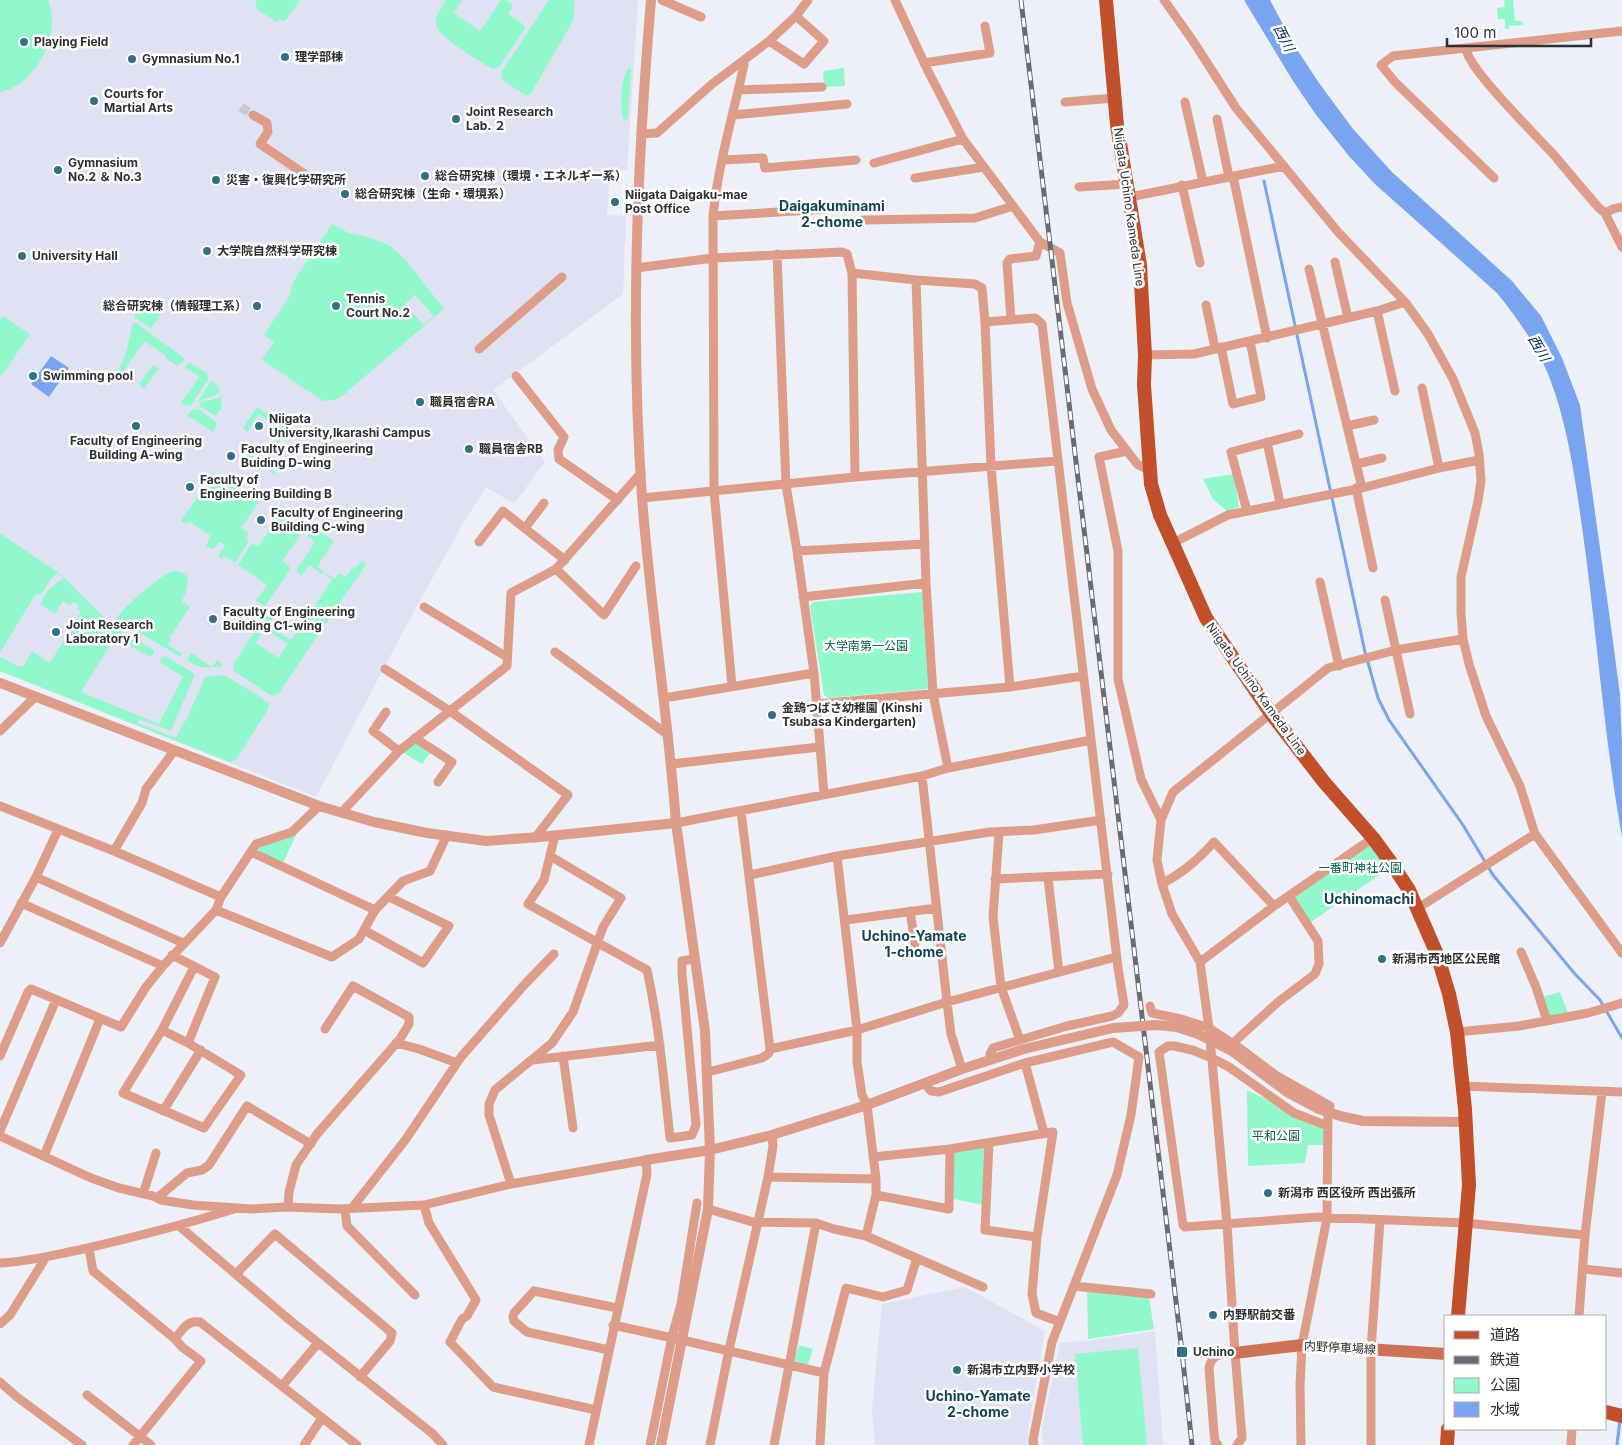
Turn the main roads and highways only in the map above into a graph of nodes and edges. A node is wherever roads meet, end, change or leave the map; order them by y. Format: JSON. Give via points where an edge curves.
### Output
{"nodes":[{"id":1,"x":1106,"y":0,"type":"edge"},
{"id":2,"x":1458,"y":1315,"type":"edge"},
{"id":3,"x":1235,"y":1353,"type":"road end"},
{"id":4,"x":1444,"y":1354,"type":"edge"},
{"id":5,"x":1607,"y":1412,"type":"edge"},
{"id":6,"x":1622,"y":1416,"type":"edge"},
{"id":7,"x":1448,"y":1430,"type":"edge"},
{"id":8,"x":1447,"y":1445,"type":"edge"}],
"edges":[{"from":1,"to":2,"type":"main road","name":"Niigata Uchino Kameda Line","via":[[1117,125],[1140,265],[1151,484],[1160,515],[1206,618],[1270,712],[1373,838],[1409,890],[1437,954],[1457,1032],[1466,1122],[1469,1185]]},
{"from":3,"to":4,"type":"main road","name":"内野停車場線","via":[[1302,1345]]},
{"from":5,"to":6,"type":"main road"},
{"from":7,"to":8,"type":"main road"}]}
